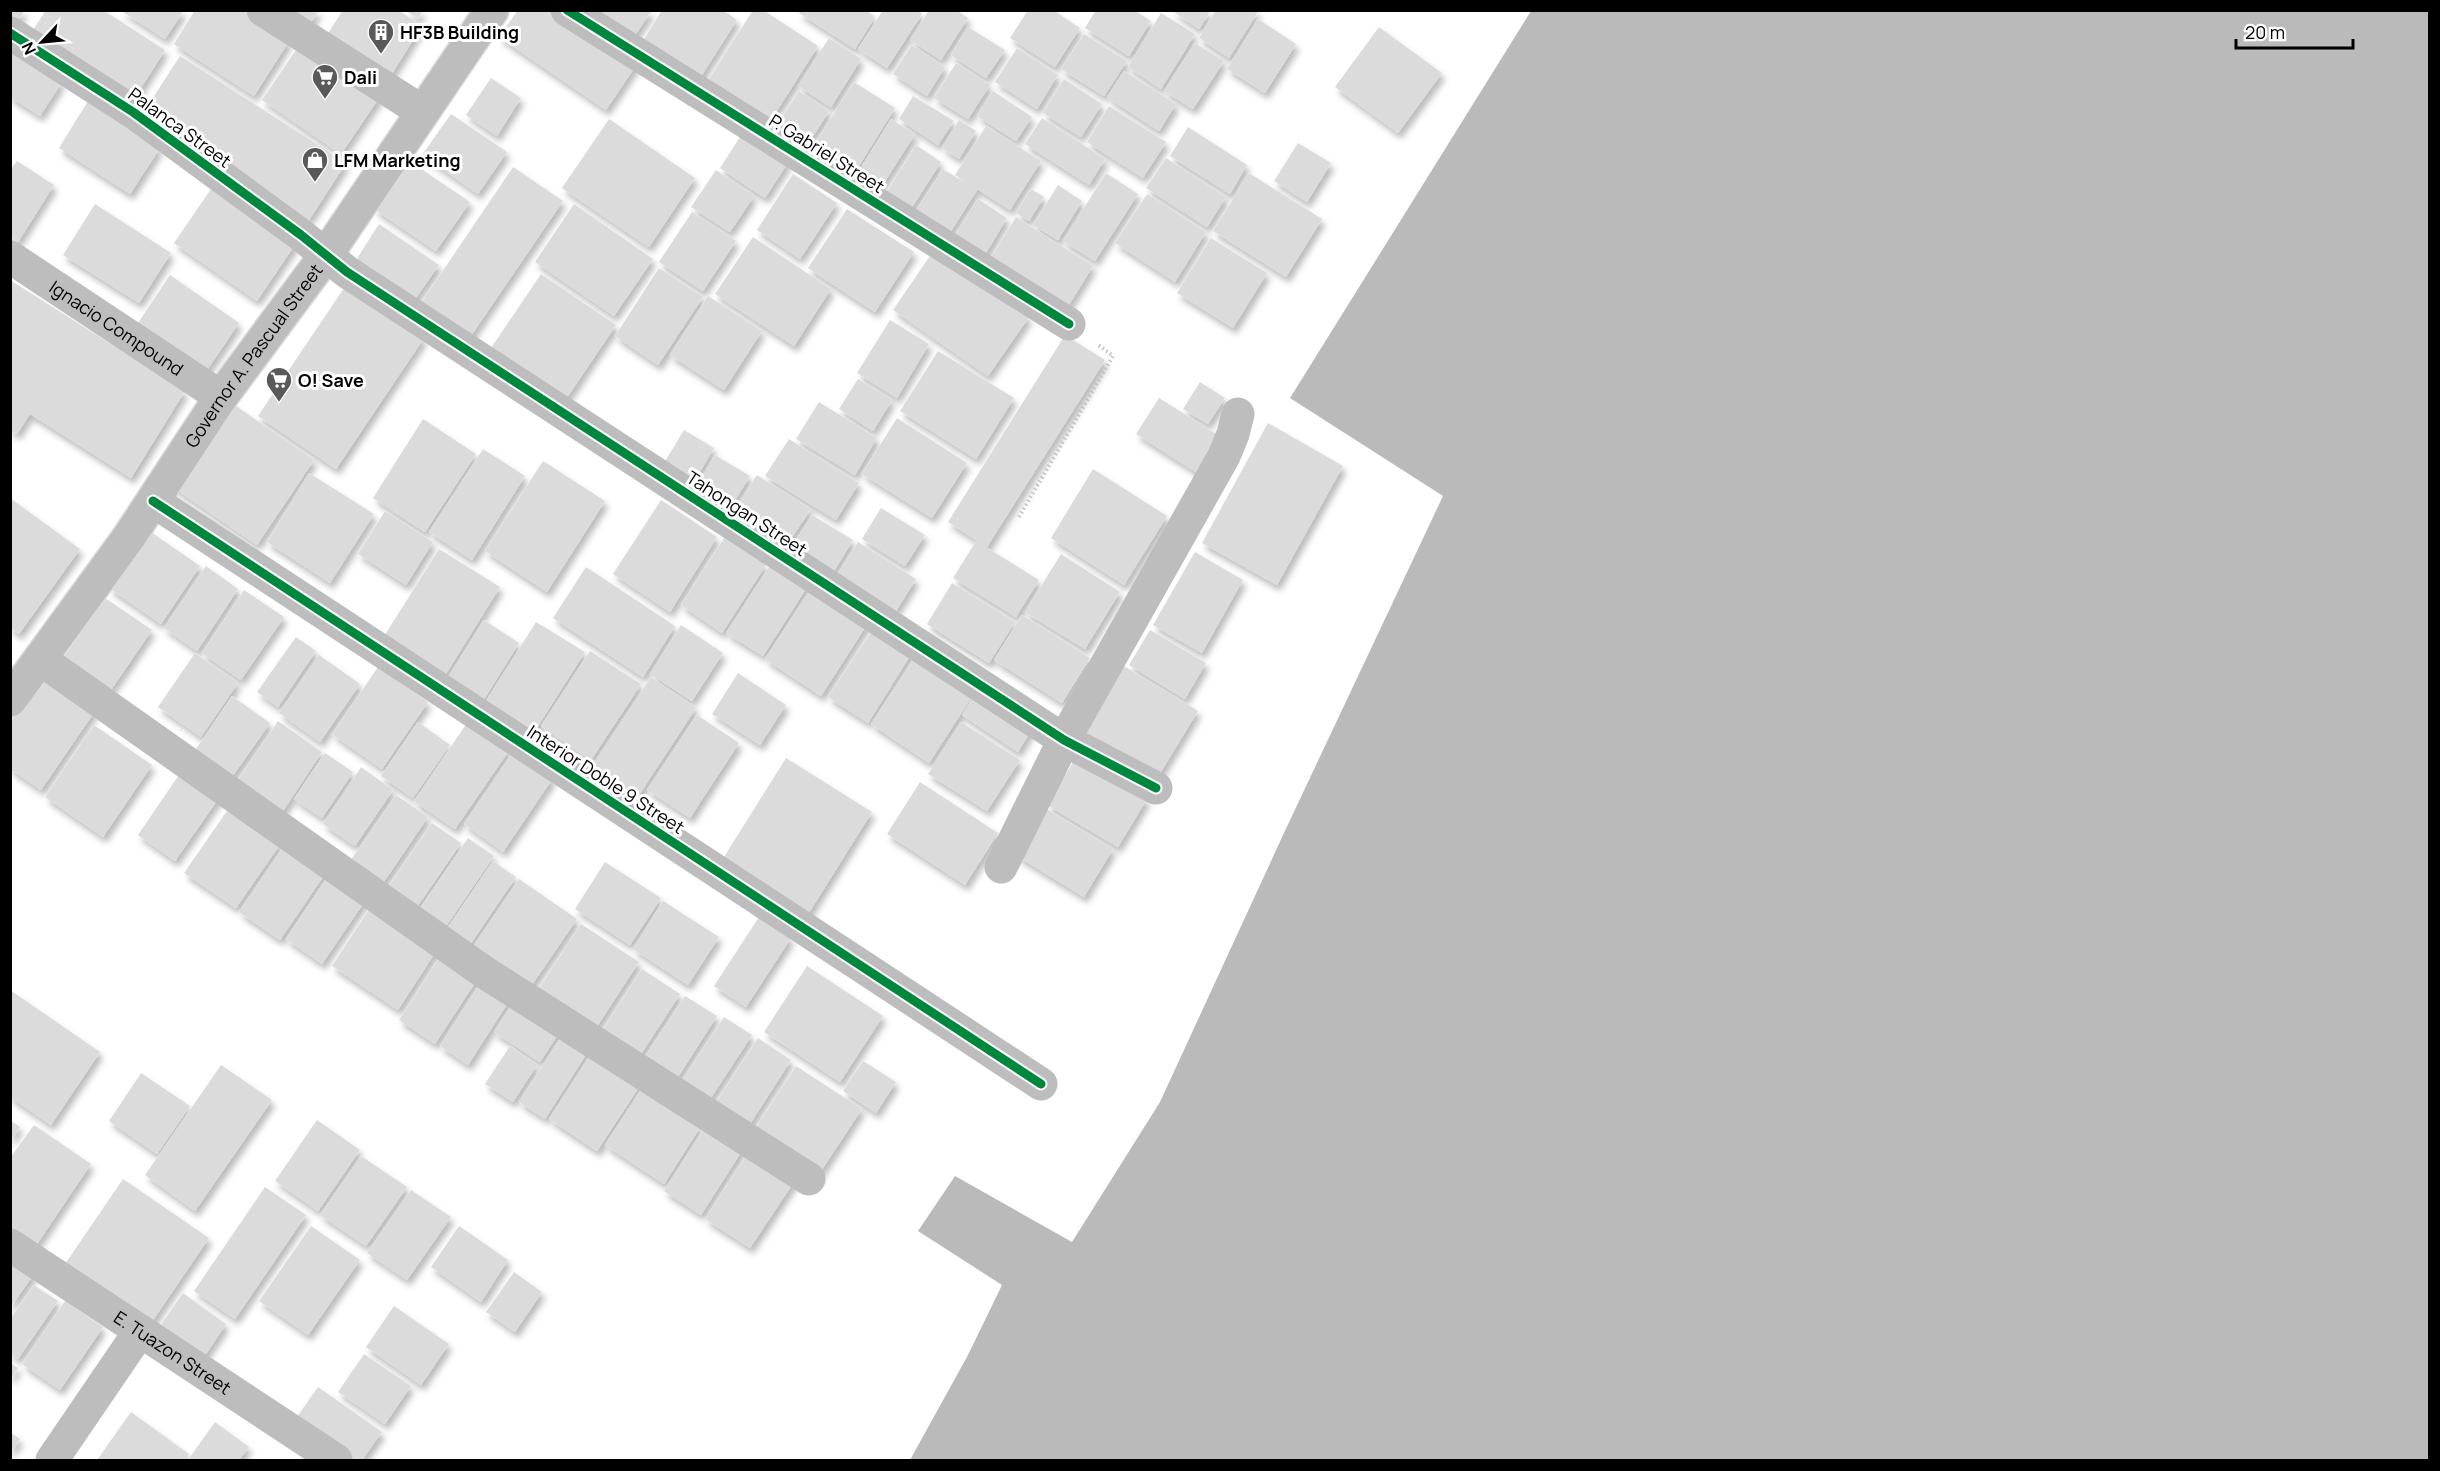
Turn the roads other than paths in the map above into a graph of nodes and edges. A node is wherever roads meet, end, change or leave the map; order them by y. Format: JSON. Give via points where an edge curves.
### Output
{"nodes":[{"id":1,"x":263,"y":10,"type":"edge"},
{"id":2,"x":492,"y":10,"type":"edge"},
{"id":3,"x":567,"y":10,"type":"edge"},
{"id":4,"x":10,"y":33,"type":"edge"},
{"id":5,"x":423,"y":112,"type":"junction"},
{"id":6,"x":326,"y":255,"type":"junction"},
{"id":7,"x":10,"y":257,"type":"edge"},
{"id":8,"x":1070,"y":324,"type":"road end"},
{"id":9,"x":221,"y":397,"type":"junction"},
{"id":10,"x":1238,"y":414,"type":"dead end"},
{"id":11,"x":153,"y":501,"type":"junction"},
{"id":12,"x":40,"y":659,"type":"junction"},
{"id":13,"x":10,"y":700,"type":"edge"},
{"id":14,"x":1064,"y":740,"type":"junction"},
{"id":15,"x":1156,"y":788,"type":"dead end"},
{"id":16,"x":1001,"y":867,"type":"dead end"},
{"id":17,"x":1041,"y":1084,"type":"dead end"},
{"id":18,"x":809,"y":1179,"type":"dead end"},
{"id":19,"x":10,"y":1245,"type":"edge"},
{"id":20,"x":140,"y":1330,"type":"junction"},
{"id":21,"x":52,"y":1461,"type":"edge"},
{"id":22,"x":336,"y":1461,"type":"edge"}],
"edges":[{"from":1,"to":5,"type":"street"},
{"from":2,"to":5,"type":"street","name":"Governor A. Pascual Street"},
{"from":3,"to":8,"type":"street","name":"P. Gabriel Street"},
{"from":4,"to":6,"type":"street","name":"Palanca Street","via":[[133,112]]},
{"from":5,"to":6,"type":"street","name":"Governor A. Pascual Street"},
{"from":6,"to":9,"type":"street","name":"Governor A. Pascual Street"},
{"from":6,"to":14,"type":"street","name":"Tahongan Street"},
{"from":7,"to":9,"type":"street","name":"Ignacio Compound"},
{"from":9,"to":11,"type":"street","name":"Governor A. Pascual Street"},
{"from":10,"to":14,"type":"street","via":[[1224,456]]},
{"from":11,"to":12,"type":"street","name":"Governor A. Pascual Street"},
{"from":11,"to":17,"type":"street","name":"Interior Doble 9 Street"},
{"from":12,"to":13,"type":"street","name":"Governor A. Pascual Street"},
{"from":12,"to":18,"type":"street","via":[[484,972]]},
{"from":14,"to":15,"type":"street","name":"Tahongan Street"},
{"from":14,"to":16,"type":"street"},
{"from":19,"to":20,"type":"street","name":"E. Tuazon Street"},
{"from":20,"to":21,"type":"street"},
{"from":20,"to":22,"type":"street","name":"E. Tuazon Street"}]}
